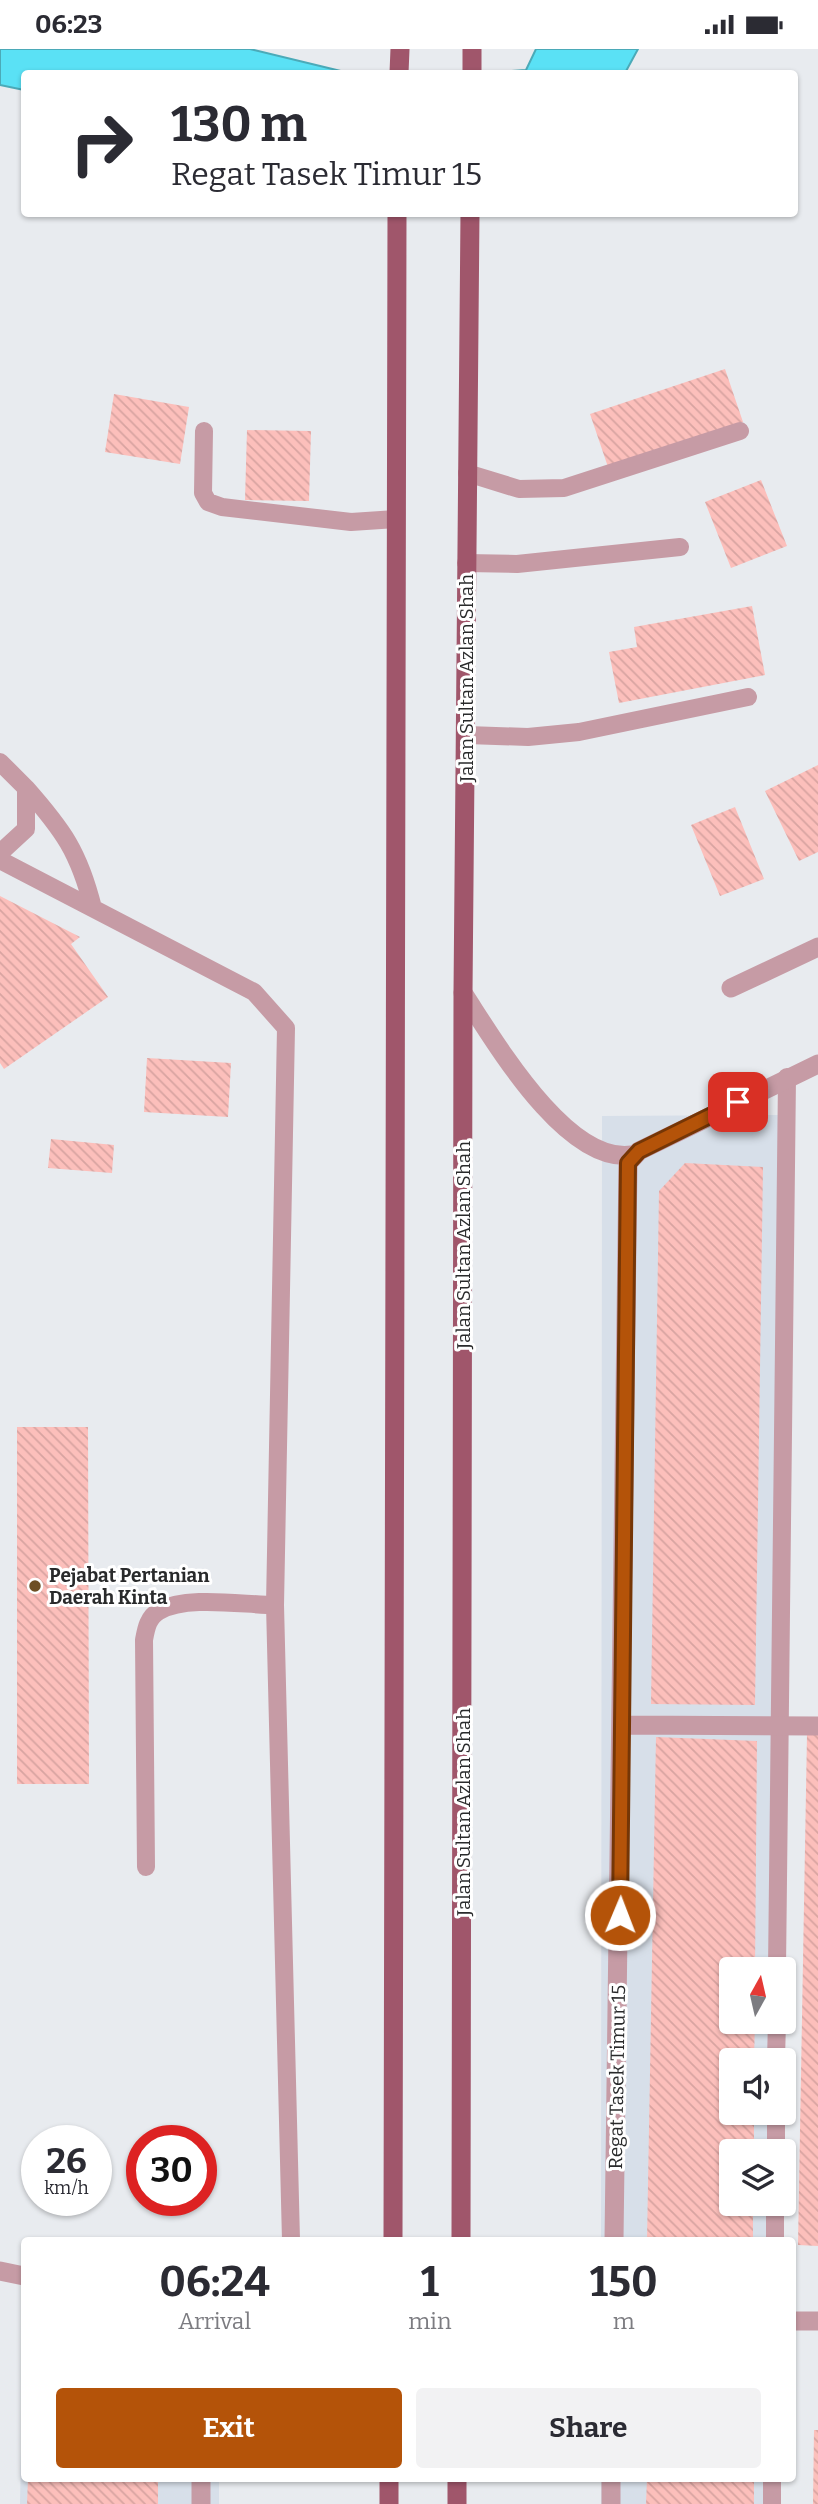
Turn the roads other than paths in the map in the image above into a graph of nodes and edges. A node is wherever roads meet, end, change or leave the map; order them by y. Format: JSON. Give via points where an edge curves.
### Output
{"nodes":[{"id":1,"x":400,"y":49,"type":"edge"},
{"id":2,"x":472,"y":49,"type":"edge"},
{"id":3,"x":399,"y":70,"type":"edge"},
{"id":4,"x":472,"y":70,"type":"edge"},
{"id":5,"x":397,"y":217,"type":"edge"},
{"id":6,"x":470,"y":217,"type":"edge"},
{"id":7,"x":204,"y":431,"type":"dead end"},
{"id":8,"x":740,"y":431,"type":"dead end"},
{"id":9,"x":467,"y":473,"type":"junction"},
{"id":10,"x":396,"y":519,"type":"junction"},
{"id":11,"x":680,"y":547,"type":"dead end"},
{"id":12,"x":466,"y":563,"type":"junction"},
{"id":13,"x":748,"y":698,"type":"dead end"},
{"id":14,"x":467,"y":735,"type":"junction"},
{"id":15,"x":0,"y":762,"type":"edge"},
{"id":16,"x":26,"y":787,"type":"junction"},
{"id":17,"x":0,"y":853,"type":"edge"},
{"id":18,"x":0,"y":860,"type":"edge"},
{"id":19,"x":93,"y":908,"type":"junction"},
{"id":20,"x":818,"y":947,"type":"edge"},
{"id":21,"x":731,"y":988,"type":"dead end"},
{"id":22,"x":463,"y":993,"type":"junction"},
{"id":23,"x":818,"y":1064,"type":"edge"},
{"id":24,"x":787,"y":1077,"type":"junction"},
{"id":25,"x":632,"y":1155,"type":"junction"},
{"id":26,"x":275,"y":1605,"type":"junction"},
{"id":27,"x":622,"y":1725,"type":"junction"},
{"id":28,"x":779,"y":1726,"type":"junction"},
{"id":29,"x":818,"y":1726,"type":"edge"},
{"id":30,"x":146,"y":1867,"type":"dead end"},
{"id":31,"x":777,"y":1957,"type":"edge"},
{"id":32,"x":775,"y":2216,"type":"edge"},
{"id":33,"x":291,"y":2237,"type":"edge"},
{"id":34,"x":393,"y":2237,"type":"edge"},
{"id":35,"x":461,"y":2237,"type":"edge"},
{"id":36,"x":614,"y":2237,"type":"edge"},
{"id":37,"x":775,"y":2237,"type":"edge"},
{"id":38,"x":0,"y":2271,"type":"edge"},
{"id":39,"x":21,"y":2275,"type":"edge"},
{"id":40,"x":796,"y":2321,"type":"edge"},
{"id":41,"x":818,"y":2321,"type":"edge"},
{"id":42,"x":201,"y":2482,"type":"edge"},
{"id":43,"x":389,"y":2482,"type":"edge"},
{"id":44,"x":457,"y":2482,"type":"edge"},
{"id":45,"x":611,"y":2482,"type":"edge"},
{"id":46,"x":772,"y":2482,"type":"edge"},
{"id":47,"x":201,"y":2504,"type":"edge"},
{"id":48,"x":389,"y":2504,"type":"edge"},
{"id":49,"x":457,"y":2504,"type":"edge"},
{"id":50,"x":611,"y":2504,"type":"edge"},
{"id":51,"x":772,"y":2504,"type":"edge"}],
"edges":[{"from":1,"to":3,"type":"main road"},
{"from":2,"to":4,"type":"main road"},
{"from":5,"to":10,"type":"main road"},
{"from":6,"to":9,"type":"main road","name":"Jalan Sultan Azlan Shah"},
{"from":7,"to":10,"type":"lane","via":[[203,493],[208,502],[351,522]]},
{"from":8,"to":9,"type":"lane","via":[[564,488],[519,489]]},
{"from":9,"to":12,"type":"main road","name":"Jalan Sultan Azlan Shah"},
{"from":10,"to":34,"type":"main road"},
{"from":11,"to":12,"type":"lane","via":[[529,563]]},
{"from":12,"to":14,"type":"main road","name":"Jalan Sultan Azlan Shah"},
{"from":13,"to":14,"type":"lane","via":[[579,732],[527,737]]},
{"from":14,"to":22,"type":"main road","name":"Jalan Sultan Azlan Shah"},
{"from":15,"to":16,"type":"lane"},
{"from":16,"to":17,"type":"lane","via":[[26,829]]},
{"from":16,"to":19,"type":"lane","via":[[64,831],[86,879]]},
{"from":18,"to":19,"type":"lane"},
{"from":19,"to":26,"type":"lane","via":[[254,992],[286,1028]]},
{"from":20,"to":21,"type":"street"},
{"from":22,"to":25,"type":"street","via":[[509,1061],[559,1121],[598,1149]]},
{"from":22,"to":35,"type":"main road","name":"Jalan Sultan Azlan Shah"},
{"from":23,"to":24,"type":"street"},
{"from":24,"to":25,"type":"street"},
{"from":24,"to":28,"type":"lane"},
{"from":25,"to":27,"type":"street","name":"Regat Tasek Timur 15","via":[[628,1163]]},
{"from":26,"to":30,"type":"lane","via":[[187,1603],[158,1611],[148,1622],[144,1640]]},
{"from":26,"to":33,"type":"lane"},
{"from":27,"to":28,"type":"street"},
{"from":27,"to":36,"type":"street","name":"Regat Tasek Timur 15"},
{"from":28,"to":29,"type":"street"},
{"from":28,"to":31,"type":"lane"},
{"from":32,"to":37,"type":"lane"},
{"from":38,"to":39,"type":"street"},
{"from":40,"to":41,"type":"street"},
{"from":42,"to":47,"type":"street"},
{"from":43,"to":48,"type":"main road"},
{"from":44,"to":49,"type":"main road"},
{"from":45,"to":50,"type":"street"},
{"from":46,"to":51,"type":"lane"}]}
